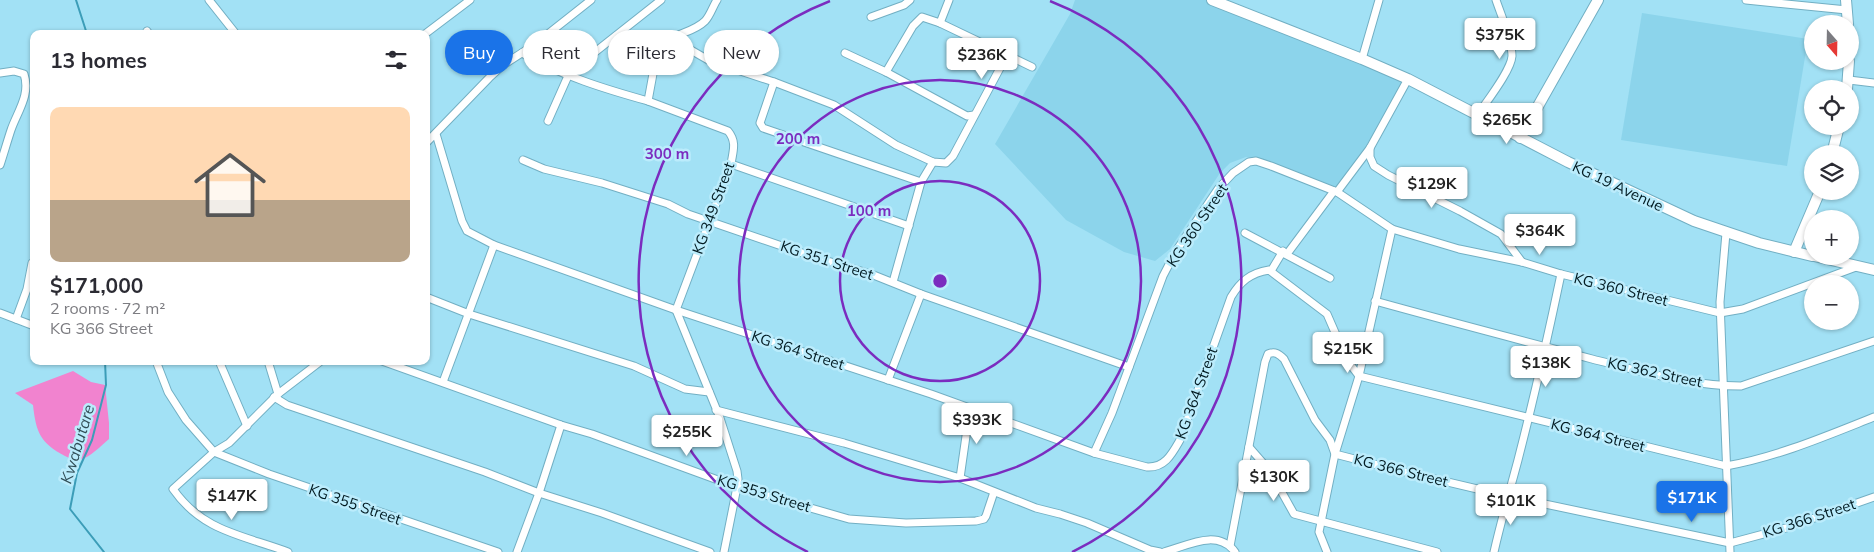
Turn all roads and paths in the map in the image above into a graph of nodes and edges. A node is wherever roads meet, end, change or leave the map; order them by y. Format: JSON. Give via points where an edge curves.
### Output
{"nodes":[{"id":1,"x":209,"y":0,"type":"edge"},
{"id":2,"x":470,"y":0,"type":"edge"},
{"id":3,"x":591,"y":0,"type":"edge"},
{"id":4,"x":661,"y":0,"type":"edge"},
{"id":5,"x":718,"y":0,"type":"edge"},
{"id":6,"x":910,"y":0,"type":"edge"},
{"id":7,"x":949,"y":0,"type":"edge"},
{"id":8,"x":1212,"y":0,"type":"edge"},
{"id":9,"x":1379,"y":0,"type":"edge"},
{"id":10,"x":1496,"y":0,"type":"edge"},
{"id":11,"x":1598,"y":0,"type":"edge"},
{"id":12,"x":1746,"y":0,"type":"edge"},
{"id":13,"x":1780,"y":2,"type":"edge"},
{"id":14,"x":1847,"y":5,"type":"edge"},
{"id":15,"x":870,"y":17,"type":"dead end"},
{"id":16,"x":940,"y":23,"type":"junction"},
{"id":17,"x":233,"y":30,"type":"edge"},
{"id":18,"x":430,"y":30,"type":"edge"},
{"id":19,"x":624,"y":30,"type":"edge"},
{"id":20,"x":687,"y":30,"type":"edge"},
{"id":21,"x":608,"y":42,"type":"edge"},
{"id":22,"x":694,"y":52,"type":"edge"},
{"id":23,"x":845,"y":53,"type":"dead end"},
{"id":24,"x":522,"y":54,"type":"junction"},
{"id":25,"x":1007,"y":55,"type":"junction"},
{"id":26,"x":1362,"y":59,"type":"junction"},
{"id":27,"x":1032,"y":67,"type":"dead end"},
{"id":28,"x":886,"y":72,"type":"junction"},
{"id":29,"x":0,"y":73,"type":"edge"},
{"id":30,"x":653,"y":75,"type":"edge"},
{"id":31,"x":568,"y":76,"type":"junction"},
{"id":32,"x":1408,"y":79,"type":"junction"},
{"id":33,"x":774,"y":82,"type":"junction"},
{"id":34,"x":1874,"y":83,"type":"edge"},
{"id":35,"x":1859,"y":84,"type":"edge"},
{"id":36,"x":648,"y":101,"type":"junction"},
{"id":37,"x":974,"y":115,"type":"junction"},
{"id":38,"x":1477,"y":116,"type":"junction"},
{"id":39,"x":548,"y":121,"type":"dead end"},
{"id":40,"x":436,"y":134,"type":"junction"},
{"id":41,"x":1520,"y":138,"type":"junction"},
{"id":42,"x":430,"y":140,"type":"edge"},
{"id":43,"x":1370,"y":148,"type":"junction"},
{"id":44,"x":523,"y":160,"type":"dead end"},
{"id":45,"x":933,"y":162,"type":"junction"},
{"id":46,"x":731,"y":164,"type":"junction"},
{"id":47,"x":0,"y":165,"type":"edge"},
{"id":48,"x":921,"y":182,"type":"junction"},
{"id":49,"x":1335,"y":192,"type":"junction"},
{"id":50,"x":1816,"y":200,"type":"edge"},
{"id":51,"x":709,"y":221,"type":"junction"},
{"id":52,"x":909,"y":226,"type":"junction"},
{"id":53,"x":1392,"y":229,"type":"junction"},
{"id":54,"x":1245,"y":232,"type":"dead end"},
{"id":55,"x":1726,"y":233,"type":"junction"},
{"id":56,"x":494,"y":245,"type":"junction"},
{"id":57,"x":1794,"y":252,"type":"junction"},
{"id":58,"x":1285,"y":253,"type":"junction"},
{"id":59,"x":1804,"y":254,"type":"edge"},
{"id":60,"x":1522,"y":262,"type":"junction"},
{"id":61,"x":1854,"y":265,"type":"edge"},
{"id":62,"x":1858,"y":266,"type":"junction"},
{"id":63,"x":1874,"y":270,"type":"edge"},
{"id":64,"x":1271,"y":271,"type":"junction"},
{"id":65,"x":30,"y":273,"type":"edge"},
{"id":66,"x":1561,"y":274,"type":"junction"},
{"id":67,"x":1330,"y":278,"type":"dead end"},
{"id":68,"x":893,"y":282,"type":"junction"},
{"id":69,"x":922,"y":294,"type":"junction"},
{"id":70,"x":430,"y":299,"type":"edge"},
{"id":71,"x":1375,"y":302,"type":"junction"},
{"id":72,"x":676,"y":310,"type":"junction"},
{"id":73,"x":1720,"y":313,"type":"junction"},
{"id":74,"x":0,"y":314,"type":"edge"},
{"id":75,"x":469,"y":314,"type":"junction"},
{"id":76,"x":16,"y":319,"type":"junction"},
{"id":77,"x":30,"y":324,"type":"edge"},
{"id":78,"x":1874,"y":341,"type":"edge"},
{"id":79,"x":1546,"y":347,"type":"junction"},
{"id":80,"x":158,"y":365,"type":"edge"},
{"id":81,"x":221,"y":365,"type":"edge"},
{"id":82,"x":269,"y":365,"type":"edge"},
{"id":83,"x":316,"y":365,"type":"edge"},
{"id":84,"x":394,"y":365,"type":"edge"},
{"id":85,"x":1129,"y":367,"type":"junction"},
{"id":86,"x":1358,"y":376,"type":"junction"},
{"id":87,"x":888,"y":380,"type":"junction"},
{"id":88,"x":443,"y":382,"type":"junction"},
{"id":89,"x":1722,"y":386,"type":"junction"},
{"id":90,"x":709,"y":392,"type":"junction"},
{"id":91,"x":276,"y":395,"type":"junction"},
{"id":92,"x":970,"y":408,"type":"junction"},
{"id":93,"x":716,"y":410,"type":"junction"},
{"id":94,"x":1874,"y":417,"type":"edge"},
{"id":95,"x":1527,"y":418,"type":"junction"},
{"id":96,"x":561,"y":425,"type":"junction"},
{"id":97,"x":247,"y":426,"type":"junction"},
{"id":98,"x":1249,"y":448,"type":"junction"},
{"id":99,"x":214,"y":452,"type":"junction"},
{"id":100,"x":1094,"y":453,"type":"junction"},
{"id":101,"x":1335,"y":454,"type":"junction"},
{"id":102,"x":1726,"y":466,"type":"junction"},
{"id":103,"x":960,"y":478,"type":"junction"},
{"id":104,"x":737,"y":487,"type":"junction"},
{"id":105,"x":994,"y":492,"type":"junction"},
{"id":106,"x":539,"y":493,"type":"junction"},
{"id":107,"x":1507,"y":496,"type":"junction"},
{"id":108,"x":1874,"y":497,"type":"edge"},
{"id":109,"x":1322,"y":522,"type":"junction"},
{"id":110,"x":1730,"y":543,"type":"junction"},
{"id":111,"x":1233,"y":549,"type":"edge"},
{"id":112,"x":288,"y":552,"type":"edge"},
{"id":113,"x":498,"y":552,"type":"edge"},
{"id":114,"x":517,"y":552,"type":"edge"},
{"id":115,"x":710,"y":552,"type":"edge"},
{"id":116,"x":724,"y":552,"type":"edge"},
{"id":117,"x":1160,"y":552,"type":"edge"},
{"id":118,"x":1164,"y":552,"type":"edge"},
{"id":119,"x":1327,"y":552,"type":"edge"},
{"id":120,"x":1437,"y":552,"type":"edge"},
{"id":121,"x":1494,"y":552,"type":"edge"},
{"id":122,"x":1730,"y":552,"type":"edge"}],
"edges":[{"from":1,"to":17,"type":"street"},
{"from":2,"to":18,"type":"street"},
{"from":3,"to":24,"type":"street"},
{"from":4,"to":19,"type":"street"},
{"from":5,"to":20,"type":"street","via":[[704,22]]},
{"from":6,"to":15,"type":"street","via":[[904,6]]},
{"from":7,"to":16,"type":"street"},
{"from":8,"to":26,"type":"main road","name":"KG 19 Avenue"},
{"from":9,"to":26,"type":"street"},
{"from":10,"to":38,"type":"street","via":[[1512,56],[1510,66]]},
{"from":11,"to":41,"type":"main road"},
{"from":12,"to":13,"type":"street"},
{"from":13,"to":14,"type":"street"},
{"from":16,"to":25,"type":"street"},
{"from":16,"to":28,"type":"street","via":[[925,17],[918,20]]},
{"from":21,"to":31,"type":"street"},
{"from":22,"to":33,"type":"street","via":[[710,61]]},
{"from":23,"to":28,"type":"street"},
{"from":24,"to":31,"type":"street","name":"KG 349 Street"},
{"from":24,"to":40,"type":"street","via":[[489,78]]},
{"from":25,"to":27,"type":"street"},
{"from":25,"to":37,"type":"street"},
{"from":26,"to":32,"type":"main road","name":"KG 19 Avenue"},
{"from":28,"to":37,"type":"street","via":[[967,116]]},
{"from":29,"to":47,"type":"street","via":[[14,71],[24,74],[27,84],[22,107]]},
{"from":30,"to":36,"type":"street"},
{"from":31,"to":36,"type":"street","name":"KG 349 Street"},
{"from":31,"to":39,"type":"street"},
{"from":32,"to":38,"type":"main road","name":"KG 19 Avenue"},
{"from":32,"to":43,"type":"street"},
{"from":33,"to":45,"type":"street","via":[[834,105],[896,145]]},
{"from":33,"to":48,"type":"street","via":[[760,123],[763,128]]},
{"from":34,"to":35,"type":"street"},
{"from":36,"to":46,"type":"street","name":"KG 349 Street","via":[[728,131],[735,144]]},
{"from":37,"to":45,"type":"street","via":[[954,156],[946,163]]},
{"from":38,"to":41,"type":"main road","name":"KG 19 Avenue"},
{"from":40,"to":42,"type":"street"},
{"from":40,"to":56,"type":"street","name":"KG 364 Street","via":[[465,226],[475,236]]},
{"from":41,"to":55,"type":"main road","name":"KG 19 Avenue","via":[[1685,217]]},
{"from":43,"to":49,"type":"street"},
{"from":43,"to":60,"type":"street","via":[[1374,166],[1501,234]]},
{"from":44,"to":51,"type":"street","name":"KG 351 Street","via":[[544,169],[668,204]]},
{"from":45,"to":48,"type":"street"},
{"from":46,"to":51,"type":"street","name":"KG 349 Street"},
{"from":46,"to":52,"type":"street"},
{"from":48,"to":52,"type":"street"},
{"from":49,"to":53,"type":"street","name":"KG 360 Street"},
{"from":49,"to":58,"type":"street"},
{"from":49,"to":85,"type":"street","name":"KG 360 Street","via":[[1256,161],[1240,167],[1218,189],[1176,251],[1163,276]]},
{"from":50,"to":57,"type":"main road"},
{"from":51,"to":68,"type":"street","name":"KG 351 Street"},
{"from":51,"to":72,"type":"street","name":"KG 349 Street"},
{"from":52,"to":68,"type":"street"},
{"from":53,"to":60,"type":"street","name":"KG 360 Street","via":[[1459,249]]},
{"from":53,"to":71,"type":"street"},
{"from":54,"to":58,"type":"street"},
{"from":55,"to":57,"type":"main road","name":"KG 19 Avenue"},
{"from":55,"to":73,"type":"street"},
{"from":56,"to":72,"type":"street","name":"KG 364 Street"},
{"from":56,"to":75,"type":"street"},
{"from":57,"to":59,"type":"main road","name":"KG 19 Avenue"},
{"from":58,"to":64,"type":"street"},
{"from":58,"to":67,"type":"street"},
{"from":60,"to":66,"type":"street","name":"KG 360 Street"},
{"from":61,"to":62,"type":"main road","name":"KG 19 Avenue"},
{"from":62,"to":63,"type":"main road","name":"KG 19 Avenue"},
{"from":62,"to":73,"type":"street","name":"KG 360 Street","via":[[1743,308]]},
{"from":64,"to":86,"type":"street","via":[[1327,314]]},
{"from":64,"to":100,"type":"street","name":"KG 364 Street","via":[[1262,271],[1244,279],[1231,298],[1180,440],[1165,462],[1155,468],[1147,467]]},
{"from":65,"to":76,"type":"street"},
{"from":66,"to":73,"type":"street","name":"KG 360 Street"},
{"from":66,"to":79,"type":"street"},
{"from":68,"to":69,"type":"street","name":"KG 351 Street"},
{"from":69,"to":85,"type":"street","name":"KG 351 Street"},
{"from":69,"to":87,"type":"street"},
{"from":70,"to":75,"type":"street"},
{"from":71,"to":79,"type":"street","name":"KG 362 Street"},
{"from":71,"to":86,"type":"street"},
{"from":72,"to":87,"type":"street","name":"KG 364 Street"},
{"from":72,"to":90,"type":"street"},
{"from":73,"to":89,"type":"street"},
{"from":74,"to":76,"type":"street"},
{"from":75,"to":88,"type":"street"},
{"from":75,"to":90,"type":"street","via":[[634,366],[685,389]]},
{"from":76,"to":77,"type":"street"},
{"from":78,"to":89,"type":"street","name":"KG 362 Street","via":[[1741,386]]},
{"from":79,"to":89,"type":"street","name":"KG 362 Street"},
{"from":79,"to":95,"type":"street"},
{"from":80,"to":99,"type":"street","via":[[168,392],[186,420]]},
{"from":81,"to":97,"type":"street"},
{"from":82,"to":91,"type":"street"},
{"from":83,"to":91,"type":"street"},
{"from":84,"to":88,"type":"street","name":"KG 353 Street"},
{"from":85,"to":100,"type":"street","name":"KG 360 Street"},
{"from":86,"to":95,"type":"street","name":"KG 364 Street"},
{"from":86,"to":101,"type":"street"},
{"from":87,"to":92,"type":"street","name":"KG 364 Street"},
{"from":88,"to":96,"type":"street","name":"KG 353 Street"},
{"from":89,"to":102,"type":"street"},
{"from":90,"to":93,"type":"street"},
{"from":91,"to":97,"type":"street"},
{"from":91,"to":106,"type":"street","via":[[287,405]]},
{"from":92,"to":100,"type":"street","name":"KG 364 Street"},
{"from":92,"to":103,"type":"street"},
{"from":93,"to":103,"type":"street","via":[[844,443]]},
{"from":93,"to":104,"type":"street","via":[[737,471]]},
{"from":94,"to":102,"type":"street","name":"KG 364 Street","via":[[1761,458]]},
{"from":95,"to":102,"type":"street","name":"KG 364 Street"},
{"from":95,"to":107,"type":"street"},
{"from":96,"to":104,"type":"street","name":"KG 353 Street"},
{"from":96,"to":106,"type":"street"},
{"from":97,"to":99,"type":"street"},
{"from":98,"to":101,"type":"street","via":[[1265,362],[1268,354],[1276,352],[1284,359]]},
{"from":98,"to":109,"type":"street","via":[[1270,471],[1294,514]]},
{"from":98,"to":111,"type":"street"},
{"from":99,"to":112,"type":"street","via":[[173,489],[181,500],[203,520],[219,529]]},
{"from":99,"to":113,"type":"street","name":"KG 355 Street"},
{"from":101,"to":107,"type":"street","name":"KG 366 Street"},
{"from":101,"to":109,"type":"street"},
{"from":102,"to":110,"type":"street"},
{"from":103,"to":105,"type":"street"},
{"from":104,"to":105,"type":"street","name":"KG 353 Street","via":[[850,519],[906,523],[980,520],[986,516]]},
{"from":104,"to":116,"type":"street"},
{"from":105,"to":117,"type":"street"},
{"from":106,"to":114,"type":"street"},
{"from":106,"to":115,"type":"street"},
{"from":107,"to":110,"type":"street","name":"KG 366 Street"},
{"from":107,"to":121,"type":"street"},
{"from":108,"to":110,"type":"street","name":"KG 366 Street","via":[[1786,528]]},
{"from":109,"to":119,"type":"street","via":[[1319,532]]},
{"from":109,"to":120,"type":"street"},
{"from":110,"to":122,"type":"street"},
{"from":111,"to":118,"type":"street","via":[[1209,539]]}]}
